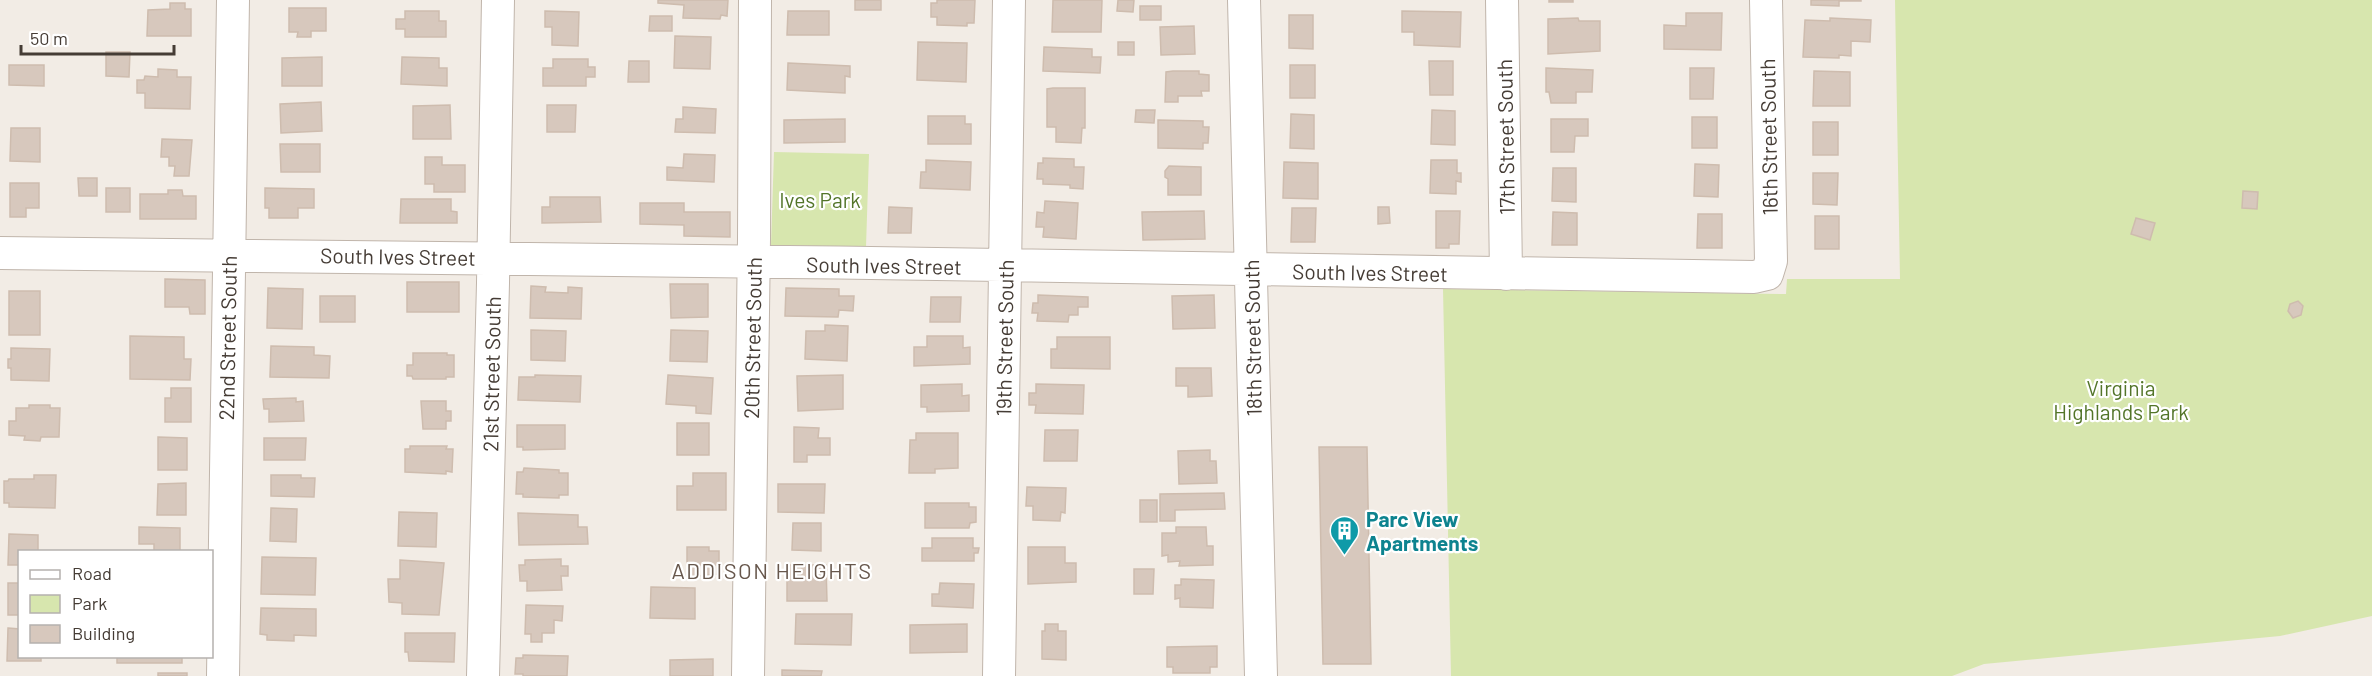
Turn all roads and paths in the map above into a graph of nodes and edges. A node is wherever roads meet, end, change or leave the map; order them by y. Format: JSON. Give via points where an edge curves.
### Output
{"nodes":[{"id":1,"x":233,"y":0,"type":"edge"},
{"id":2,"x":498,"y":0,"type":"edge"},
{"id":3,"x":755,"y":0,"type":"edge"},
{"id":4,"x":1010,"y":0,"type":"edge"},
{"id":5,"x":1244,"y":0,"type":"edge"},
{"id":6,"x":1502,"y":0,"type":"edge"},
{"id":7,"x":1766,"y":0,"type":"edge"},
{"id":8,"x":0,"y":253,"type":"edge"},
{"id":9,"x":228,"y":254,"type":"junction"},
{"id":10,"x":493,"y":257,"type":"junction"},
{"id":11,"x":753,"y":263,"type":"junction"},
{"id":12,"x":1005,"y":267,"type":"junction"},
{"id":13,"x":1251,"y":271,"type":"junction"},
{"id":14,"x":1506,"y":274,"type":"junction"},
{"id":15,"x":1767,"y":274,"type":"joint"},
{"id":16,"x":223,"y":676,"type":"edge"},
{"id":17,"x":483,"y":676,"type":"edge"},
{"id":18,"x":748,"y":676,"type":"edge"},
{"id":19,"x":999,"y":676,"type":"edge"},
{"id":20,"x":1261,"y":676,"type":"edge"}],
"edges":[{"from":1,"to":9,"type":"street","name":"22nd Street South"},
{"from":2,"to":10,"type":"street","name":"21st Street South"},
{"from":3,"to":11,"type":"street","name":"20th Street South"},
{"from":4,"to":12,"type":"street","name":"19th Street South"},
{"from":5,"to":13,"type":"street","name":"18th Street South"},
{"from":6,"to":14,"type":"street","name":"17th Street South"},
{"from":7,"to":15,"type":"street","name":"16th Street South","via":[[1771,261]]},
{"from":8,"to":9,"type":"street","name":"South Ives Street"},
{"from":9,"to":10,"type":"street","name":"South Ives Street"},
{"from":9,"to":16,"type":"street","name":"22nd Street South"},
{"from":10,"to":11,"type":"street","name":"South Ives Street"},
{"from":10,"to":17,"type":"street","name":"21st Street South"},
{"from":11,"to":12,"type":"street","name":"South Ives Street"},
{"from":11,"to":18,"type":"street","name":"20th Street South"},
{"from":12,"to":13,"type":"street","name":"South Ives Street"},
{"from":12,"to":19,"type":"street","name":"19th Street South"},
{"from":13,"to":14,"type":"street","name":"South Ives Street"},
{"from":13,"to":20,"type":"street","name":"18th Street South"},
{"from":14,"to":15,"type":"street","name":"South Ives Street"}]}
